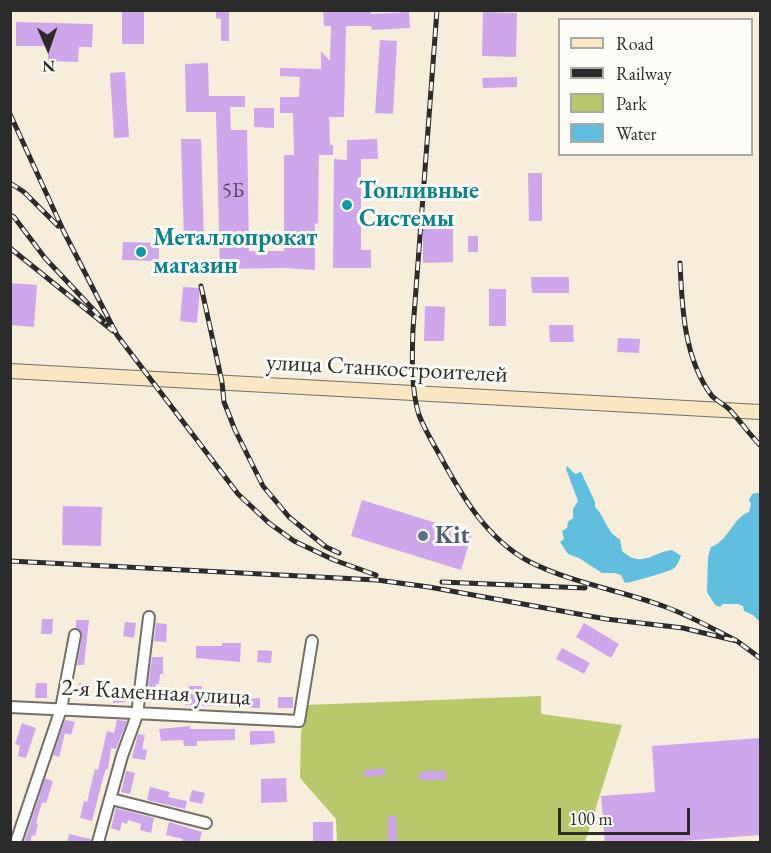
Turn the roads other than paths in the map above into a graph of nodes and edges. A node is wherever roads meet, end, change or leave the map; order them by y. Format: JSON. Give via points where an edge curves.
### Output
{"nodes":[{"id":1,"x":10,"y":371,"type":"edge"},
{"id":2,"x":760,"y":412,"type":"edge"},
{"id":3,"x":149,"y":616,"type":"dead end"},
{"id":4,"x":75,"y":635,"type":"dead end"},
{"id":5,"x":312,"y":641,"type":"dead end"},
{"id":6,"x":10,"y":707,"type":"edge"},
{"id":7,"x":61,"y":709,"type":"junction"},
{"id":8,"x":137,"y":714,"type":"junction"},
{"id":9,"x":111,"y":799,"type":"junction"},
{"id":10,"x":206,"y":823,"type":"dead end"},
{"id":11,"x":16,"y":843,"type":"edge"},
{"id":12,"x":98,"y":843,"type":"edge"}],
"edges":[{"from":1,"to":2,"type":"main road","name":"улица Станкостроителей"},
{"from":3,"to":8,"type":"street"},
{"from":4,"to":7,"type":"street"},
{"from":5,"to":8,"type":"street","name":"2-я Каменная улица","via":[[299,721]]},
{"from":6,"to":7,"type":"street","name":"2-я Каменная улица"},
{"from":7,"to":8,"type":"street","name":"2-я Каменная улица"},
{"from":7,"to":11,"type":"street"},
{"from":8,"to":9,"type":"street"},
{"from":9,"to":10,"type":"street"},
{"from":9,"to":12,"type":"street"}]}
